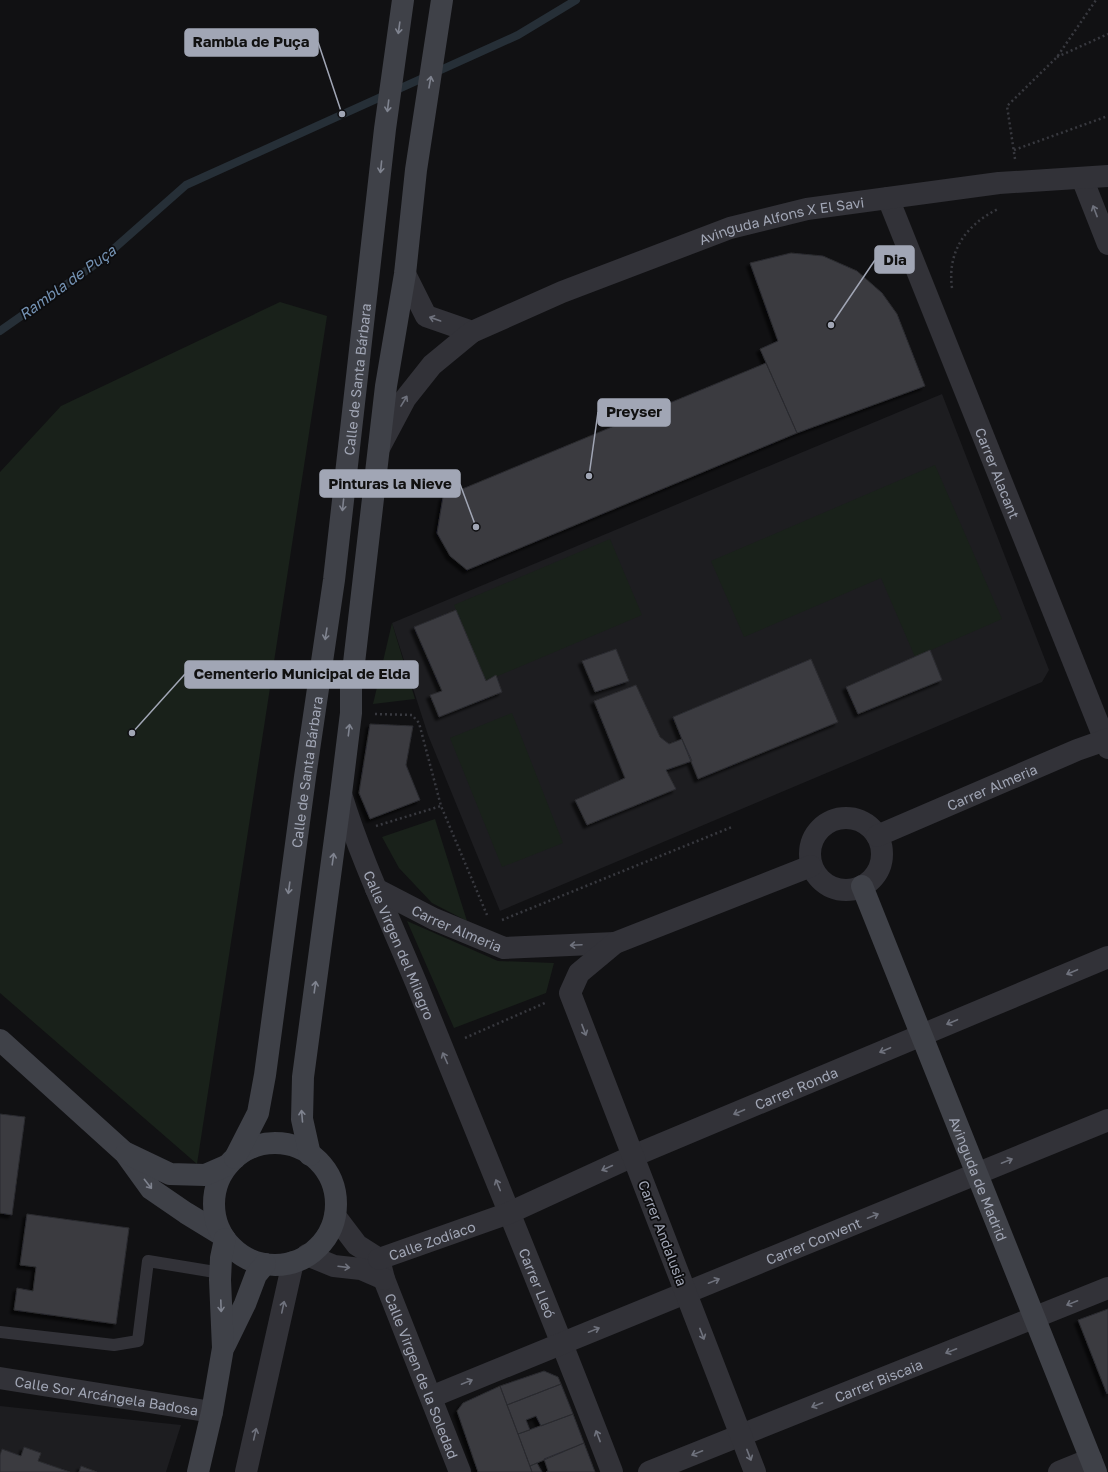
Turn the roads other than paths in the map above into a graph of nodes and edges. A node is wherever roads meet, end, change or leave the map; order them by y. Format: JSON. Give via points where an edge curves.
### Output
{"nodes":[{"id":1,"x":403,"y":0,"type":"edge"},
{"id":2,"x":442,"y":0,"type":"edge"},
{"id":3,"x":1108,"y":176,"type":"edge"},
{"id":4,"x":1082,"y":178,"type":"junction"},
{"id":5,"x":888,"y":198,"type":"junction"},
{"id":6,"x":1108,"y":244,"type":"edge"},
{"id":7,"x":405,"y":274,"type":"junction"},
{"id":8,"x":472,"y":332,"type":"junction"},
{"id":9,"x":379,"y":448,"type":"junction"},
{"id":10,"x":1107,"y":743,"type":"edge"},
{"id":11,"x":341,"y":794,"type":"junction"},
{"id":12,"x":877,"y":836,"type":"junction"},
{"id":13,"x":811,"y":866,"type":"junction"},
{"id":14,"x":862,"y":886,"type":"junction"},
{"id":15,"x":376,"y":889,"type":"junction"},
{"id":16,"x":615,"y":943,"type":"junction"},
{"id":17,"x":1108,"y":957,"type":"edge"},
{"id":18,"x":570,"y":994,"type":"joint"},
{"id":19,"x":921,"y":1035,"type":"junction"},
{"id":20,"x":0,"y":1040,"type":"edge"},
{"id":21,"x":461,"y":1094,"type":"joint"},
{"id":22,"x":1108,"y":1120,"type":"edge"},
{"id":23,"x":125,"y":1153,"type":"junction"},
{"id":24,"x":310,"y":1154,"type":"junction"},
{"id":25,"x":633,"y":1156,"type":"junction"},
{"id":26,"x":232,"y":1161,"type":"junction"},
{"id":27,"x":977,"y":1174,"type":"junction"},
{"id":28,"x":510,"y":1212,"type":"junction"},
{"id":29,"x":335,"y":1216,"type":"junction"},
{"id":30,"x":485,"y":1222,"type":"joint"},
{"id":31,"x":223,"y":1237,"type":"junction"},
{"id":32,"x":300,"y":1259,"type":"junction"},
{"id":33,"x":265,"y":1264,"type":"junction"},
{"id":34,"x":381,"y":1269,"type":"junction"},
{"id":35,"x":221,"y":1273,"type":"junction"},
{"id":36,"x":1108,"y":1288,"type":"edge"},
{"id":37,"x":686,"y":1292,"type":"junction"},
{"id":38,"x":1035,"y":1318,"type":"junction"},
{"id":39,"x":0,"y":1332,"type":"edge"},
{"id":40,"x":563,"y":1343,"type":"junction"},
{"id":41,"x":223,"y":1348,"type":"junction"},
{"id":42,"x":0,"y":1378,"type":"edge"},
{"id":43,"x":431,"y":1397,"type":"junction"},
{"id":44,"x":212,"y":1412,"type":"junction"},
{"id":45,"x":741,"y":1435,"type":"junction"},
{"id":46,"x":1094,"y":1466,"type":"edge"},
{"id":47,"x":198,"y":1472,"type":"edge"},
{"id":48,"x":246,"y":1472,"type":"edge"},
{"id":49,"x":460,"y":1472,"type":"edge"},
{"id":50,"x":612,"y":1472,"type":"edge"},
{"id":51,"x":649,"y":1472,"type":"edge"},
{"id":52,"x":755,"y":1472,"type":"edge"},
{"id":53,"x":1059,"y":1472,"type":"edge"}],
"edges":[{"from":1,"to":26,"type":"street","name":"Calle de Santa Bárbara","one_way":true,"via":[[385,129],[334,580],[265,1075],[258,1113]]},
{"from":7,"to":2,"type":"street","name":"Calle de Santa Bárbara","one_way":true,"via":[[423,120]]},
{"from":3,"to":4,"type":"street","name":"Avinguda Alfons X El Savi"},
{"from":4,"to":5,"type":"street","name":"Avinguda Alfons X El Savi","via":[[1018,181]]},
{"from":6,"to":4,"type":"street","one_way":true},
{"from":5,"to":8,"type":"street","name":"Avinguda Alfons X El Savi","via":[[807,209],[730,228],[562,292]]},
{"from":5,"to":10,"type":"street","name":"Carrer Alacant"},
{"from":8,"to":7,"type":"street","one_way":true,"via":[[426,316]]},
{"from":7,"to":9,"type":"street","name":"Calle de Santa Bárbara","via":[[386,386]]},
{"from":9,"to":8,"type":"street","name":"Avinguda Alfons X El Savi","one_way":true,"via":[[405,399],[432,365]]},
{"from":11,"to":9,"type":"street","name":"Calle de Santa Bárbara","one_way":true},
{"from":10,"to":12,"type":"street","name":"Carrer Almeria"},
{"from":11,"to":15,"type":"street","name":"Calle Virgen del Milagro","via":[[353,833]]},
{"from":24,"to":11,"type":"street","name":"Calle de Santa Bárbara","one_way":true,"via":[[302,1119],[301,1099]]},
{"from":12,"to":13,"type":"street","via":[[867,825],[853,818],[838,818],[824,825],[814,836],[810,851]]},
{"from":12,"to":14,"type":"street","via":[[882,850],[880,864],[874,876]]},
{"from":13,"to":14,"type":"street","via":[[827,884],[838,889]]},
{"from":13,"to":16,"type":"street","name":"Carrer Almeria"},
{"from":14,"to":19,"type":"street","name":"Avinguda de Madrid"},
{"from":16,"to":15,"type":"street","name":"Carrer Almeria","one_way":true,"via":[[504,948],[434,919]]},
{"from":21,"to":15,"type":"street","name":"Calle Virgen del Milagro","one_way":true},
{"from":16,"to":18,"type":"street","name":"Carrer Almeria","via":[[579,972]]},
{"from":17,"to":19,"type":"street","name":"Carrer Ronda","one_way":true},
{"from":18,"to":25,"type":"street","name":"Carrer Andalusia","one_way":true},
{"from":19,"to":25,"type":"street","name":"Carrer Ronda","one_way":true},
{"from":19,"to":27,"type":"street","name":"Avinguda de Madrid"},
{"from":20,"to":23,"type":"street"},
{"from":28,"to":21,"type":"street","name":"Carrer Lleó","one_way":true},
{"from":27,"to":22,"type":"street","name":"Carrer Convent","one_way":true},
{"from":23,"to":26,"type":"street","via":[[170,1174],[205,1175]]},
{"from":23,"to":31,"type":"street","one_way":true,"via":[[151,1188]]},
{"from":24,"to":26,"type":"street","via":[[296,1147],[264,1144],[249,1149]]},
{"from":24,"to":29,"type":"street","via":[[323,1167],[332,1182],[336,1199]]},
{"from":25,"to":28,"type":"street","name":"Carrer Ronda","one_way":true},
{"from":25,"to":37,"type":"street","name":"Carrer Andalusia"},
{"from":26,"to":31,"type":"street","via":[[218,1182],[214,1201],[216,1221]]},
{"from":37,"to":27,"type":"street","name":"Carrer Convent","one_way":true},
{"from":27,"to":38,"type":"street","name":"Avinguda de Madrid"},
{"from":28,"to":30,"type":"street","name":"Carrer Ronda"},
{"from":28,"to":40,"type":"street","name":"Carrer Lleó"},
{"from":29,"to":32,"type":"street","via":[[329,1232],[320,1245]]},
{"from":29,"to":34,"type":"street","via":[[356,1245]]},
{"from":30,"to":34,"type":"street","name":"Calle Zodíaco"},
{"from":31,"to":33,"type":"street","via":[[236,1251]]},
{"from":31,"to":35,"type":"street"},
{"from":32,"to":33,"type":"street"},
{"from":32,"to":34,"type":"street","name":"Calle Virgen de la Soledad","one_way":true,"via":[[334,1266]]},
{"from":48,"to":32,"type":"street","one_way":true},
{"from":33,"to":41,"type":"street","via":[[256,1275]]},
{"from":34,"to":43,"type":"street","name":"Calle Virgen de la Soledad"},
{"from":35,"to":39,"type":"lane","via":[[148,1261],[138,1341],[114,1345]]},
{"from":35,"to":41,"type":"street","one_way":true},
{"from":36,"to":38,"type":"street","name":"Carrer Biscaia","one_way":true},
{"from":40,"to":37,"type":"street","name":"Carrer Convent","one_way":true},
{"from":37,"to":45,"type":"street","name":"Carrer Andalusia","one_way":true},
{"from":38,"to":45,"type":"street","name":"Carrer Biscaia","one_way":true},
{"from":38,"to":46,"type":"street","name":"Avinguda de Madrid"},
{"from":43,"to":40,"type":"street","name":"Carrer Convent","one_way":true},
{"from":50,"to":40,"type":"street","name":"Carrer Lleó","one_way":true},
{"from":41,"to":44,"type":"street"},
{"from":42,"to":44,"type":"street","name":"Calle Sor Arcángela Badosa"},
{"from":43,"to":49,"type":"street","name":"Calle Virgen de la Soledad"},
{"from":44,"to":47,"type":"street"},
{"from":45,"to":51,"type":"street","name":"Carrer Biscaia","one_way":true},
{"from":45,"to":52,"type":"street","name":"Carrer Andalusia","one_way":true},
{"from":46,"to":53,"type":"street"}]}
